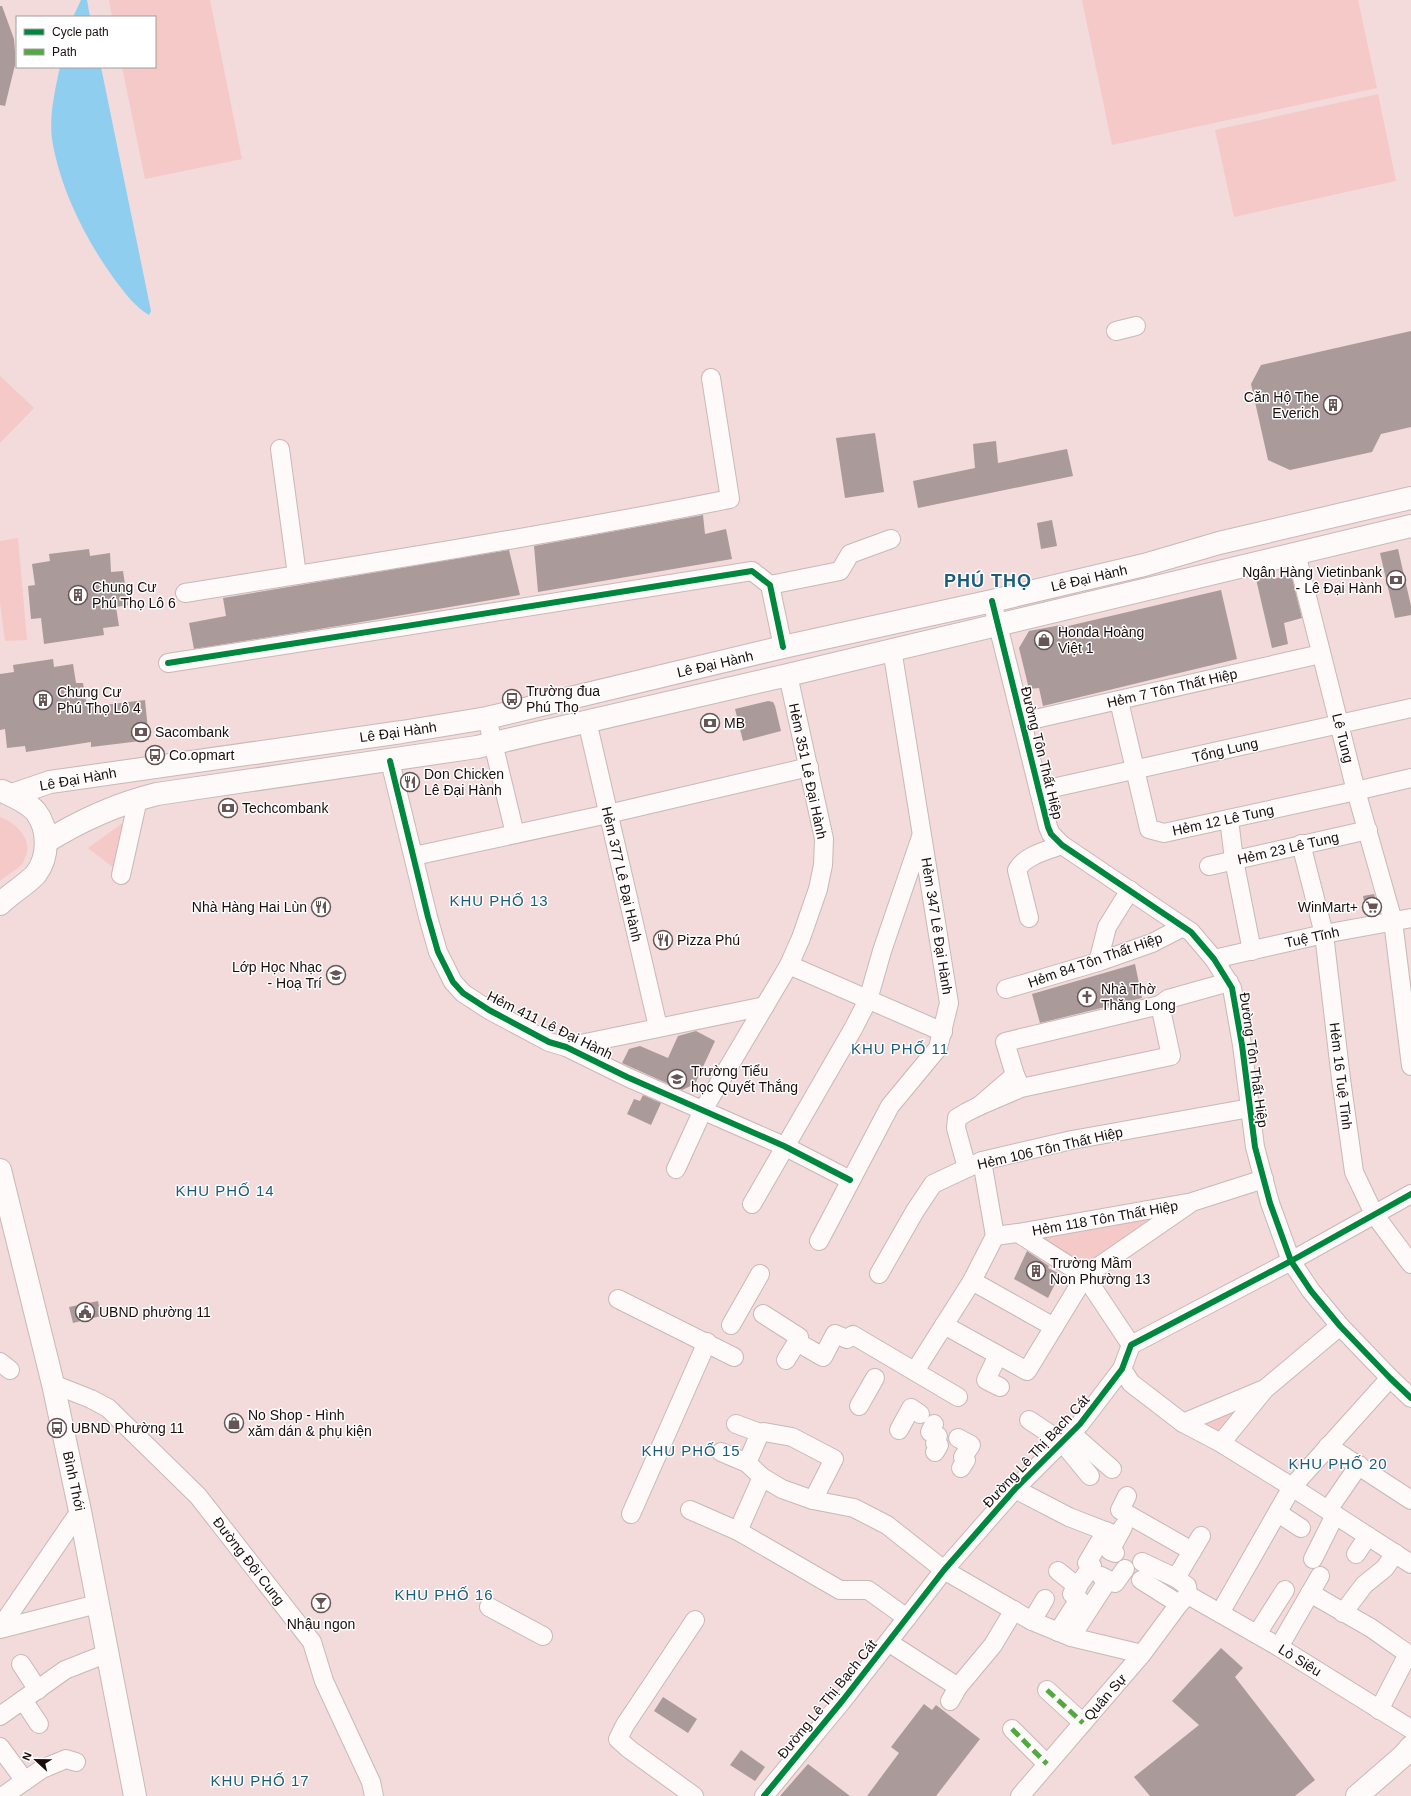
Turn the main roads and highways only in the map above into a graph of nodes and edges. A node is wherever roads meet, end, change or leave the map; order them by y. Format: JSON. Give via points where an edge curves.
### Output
{"nodes":[{"id":1,"x":1411,"y":498,"type":"edge"},
{"id":2,"x":1411,"y":526,"type":"edge"},
{"id":3,"x":783,"y":647,"type":"junction"},
{"id":4,"x":788,"y":675,"type":"junction"},
{"id":5,"x":6,"y":792,"type":"edge"},
{"id":6,"x":46,"y":842,"type":"junction"},
{"id":7,"x":0,"y":904,"type":"edge"},
{"id":8,"x":0,"y":1170,"type":"edge"},
{"id":9,"x":2,"y":1192,"type":"edge"},
{"id":10,"x":1411,"y":1747,"type":"edge"},
{"id":11,"x":135,"y":1796,"type":"edge"},
{"id":12,"x":1357,"y":1796,"type":"edge"}],
"edges":[{"from":1,"to":3,"type":"main road","name":"Lê Đại Hành","via":[[1219,543],[1144,564]]},
{"from":2,"to":4,"type":"main road","name":"Lê Đại Hành"},
{"from":3,"to":4,"type":"main road"},
{"from":3,"to":5,"type":"main road","name":"Lê Đại Hành","via":[[487,718],[50,782]]},
{"from":4,"to":6,"type":"main road","name":"Lê Đại Hành","via":[[493,743],[138,799],[87,819]]},
{"from":5,"to":6,"type":"main road","via":[[36,812],[44,825]]},
{"from":6,"to":7,"type":"main road","via":[[44,857],[36,873]]},
{"from":8,"to":9,"type":"main road","name":"Bình Thới"},
{"from":9,"to":11,"type":"main road","name":"Bình Thới","via":[[53,1384]]},
{"from":10,"to":12,"type":"main road"}]}
